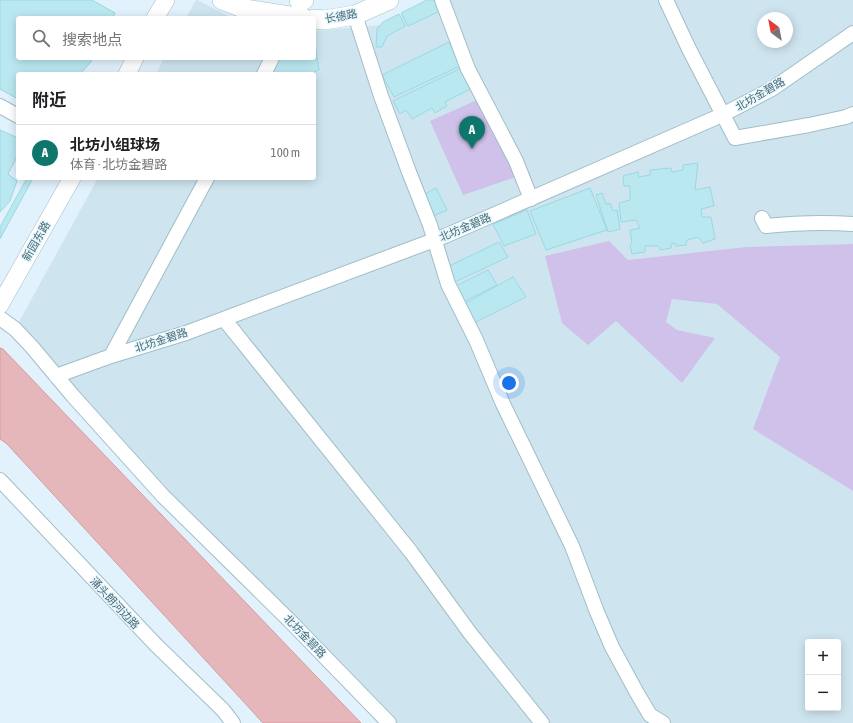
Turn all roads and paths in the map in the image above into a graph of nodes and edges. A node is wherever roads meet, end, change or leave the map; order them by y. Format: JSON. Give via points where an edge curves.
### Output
{"nodes":[{"id":1,"x":222,"y":0,"type":"edge"},
{"id":2,"x":304,"y":0,"type":"edge"},
{"id":3,"x":389,"y":0,"type":"edge"},
{"id":4,"x":442,"y":0,"type":"edge"},
{"id":5,"x":666,"y":0,"type":"edge"},
{"id":6,"x":298,"y":13,"type":"edge"},
{"id":7,"x":355,"y":15,"type":"junction"},
{"id":8,"x":316,"y":19,"type":"edge"},
{"id":9,"x":853,"y":33,"type":"edge"},
{"id":10,"x":134,"y":60,"type":"edge"},
{"id":11,"x":271,"y":60,"type":"edge"},
{"id":12,"x":128,"y":72,"type":"edge"},
{"id":13,"x":265,"y":72,"type":"edge"},
{"id":14,"x":0,"y":106,"type":"edge"},
{"id":15,"x":853,"y":114,"type":"edge"},
{"id":16,"x":16,"y":115,"type":"edge"},
{"id":17,"x":722,"y":115,"type":"junction"},
{"id":18,"x":71,"y":180,"type":"edge"},
{"id":19,"x":206,"y":180,"type":"edge"},
{"id":20,"x":531,"y":199,"type":"junction"},
{"id":21,"x":762,"y":218,"type":"dead end"},
{"id":22,"x":853,"y":224,"type":"edge"},
{"id":23,"x":434,"y":240,"type":"junction"},
{"id":24,"x":0,"y":305,"type":"edge"},
{"id":25,"x":0,"y":318,"type":"edge"},
{"id":26,"x":224,"y":319,"type":"junction"},
{"id":27,"x":111,"y":356,"type":"junction"},
{"id":28,"x":56,"y":376,"type":"junction"},
{"id":29,"x":0,"y":480,"type":"edge"},
{"id":30,"x":233,"y":723,"type":"edge"},
{"id":31,"x":389,"y":723,"type":"edge"},
{"id":32,"x":542,"y":723,"type":"edge"},
{"id":33,"x":663,"y":723,"type":"edge"}],
"edges":[{"from":1,"to":6,"type":"main road","via":[[245,9]]},
{"from":2,"to":6,"type":"main road"},
{"from":3,"to":7,"type":"main road","name":"长德路"},
{"from":4,"to":20,"type":"street","via":[[468,69],[516,161]]},
{"from":5,"to":17,"type":"street"},
{"from":7,"to":8,"type":"main road","name":"长德路"},
{"from":7,"to":23,"type":"street","via":[[381,96]]},
{"from":9,"to":17,"type":"street","name":"北坊金碧路","via":[[772,90]]},
{"from":10,"to":12,"type":"street"},
{"from":11,"to":13,"type":"street"},
{"from":14,"to":16,"type":"street"},
{"from":15,"to":17,"type":"street","via":[[809,125],[734,138]]},
{"from":17,"to":20,"type":"street","name":"北坊金碧路"},
{"from":18,"to":24,"type":"street","name":"新园东路"},
{"from":19,"to":27,"type":"street"},
{"from":20,"to":23,"type":"street","name":"北坊金碧路"},
{"from":21,"to":22,"type":"street","via":[[766,226],[828,222]]},
{"from":23,"to":26,"type":"street","name":"北坊金碧路"},
{"from":23,"to":33,"type":"street","via":[[448,284],[572,546],[612,647],[650,714]]},
{"from":25,"to":28,"type":"street","name":"北坊金碧路","via":[[28,342]]},
{"from":26,"to":27,"type":"street","name":"北坊金碧路"},
{"from":26,"to":32,"type":"street","via":[[406,546],[470,633]]},
{"from":27,"to":28,"type":"street","name":"北坊金碧路"},
{"from":28,"to":31,"type":"street","name":"北坊金碧路","via":[[163,496]]},
{"from":29,"to":30,"type":"street","name":"涌头朗河边路","via":[[156,646],[223,710]]}]}
